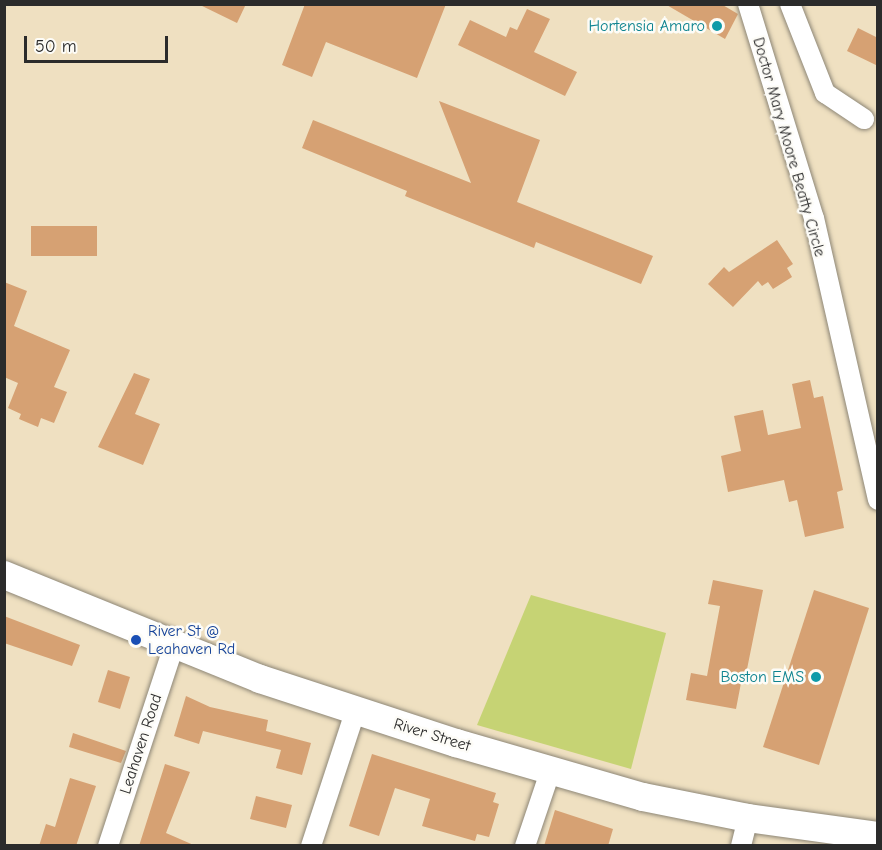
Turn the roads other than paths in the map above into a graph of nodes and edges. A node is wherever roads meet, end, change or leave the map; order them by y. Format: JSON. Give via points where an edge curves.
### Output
{"nodes":[{"id":1,"x":748,"y":4,"type":"edge"},
{"id":2,"x":790,"y":4,"type":"edge"},
{"id":3,"x":864,"y":119,"type":"dead end"},
{"id":4,"x":878,"y":500,"type":"edge"},
{"id":5,"x":4,"y":575,"type":"edge"},
{"id":6,"x":175,"y":642,"type":"junction"},
{"id":7,"x":355,"y":712,"type":"junction"},
{"id":8,"x":551,"y":769,"type":"junction"},
{"id":9,"x":748,"y":818,"type":"junction"},
{"id":10,"x":878,"y":836,"type":"edge"},
{"id":11,"x":108,"y":846,"type":"edge"},
{"id":12,"x":311,"y":846,"type":"edge"},
{"id":13,"x":525,"y":846,"type":"edge"},
{"id":14,"x":741,"y":846,"type":"edge"}],
"edges":[{"from":1,"to":4,"type":"street","name":"Doctor Mary Moore Beatty Circle","via":[[814,218]]},
{"from":2,"to":3,"type":"street","via":[[825,93]]},
{"from":5,"to":6,"type":"main road","name":"River Street"},
{"from":6,"to":7,"type":"main road","name":"River Street","via":[[260,679]]},
{"from":6,"to":11,"type":"street","name":"Leahaven Road"},
{"from":7,"to":8,"type":"main road","name":"River Street"},
{"from":7,"to":12,"type":"street"},
{"from":8,"to":9,"type":"main road","name":"River Street","via":[[643,797]]},
{"from":8,"to":13,"type":"street"},
{"from":9,"to":10,"type":"main road","name":"River Street"},
{"from":9,"to":14,"type":"street"}]}
